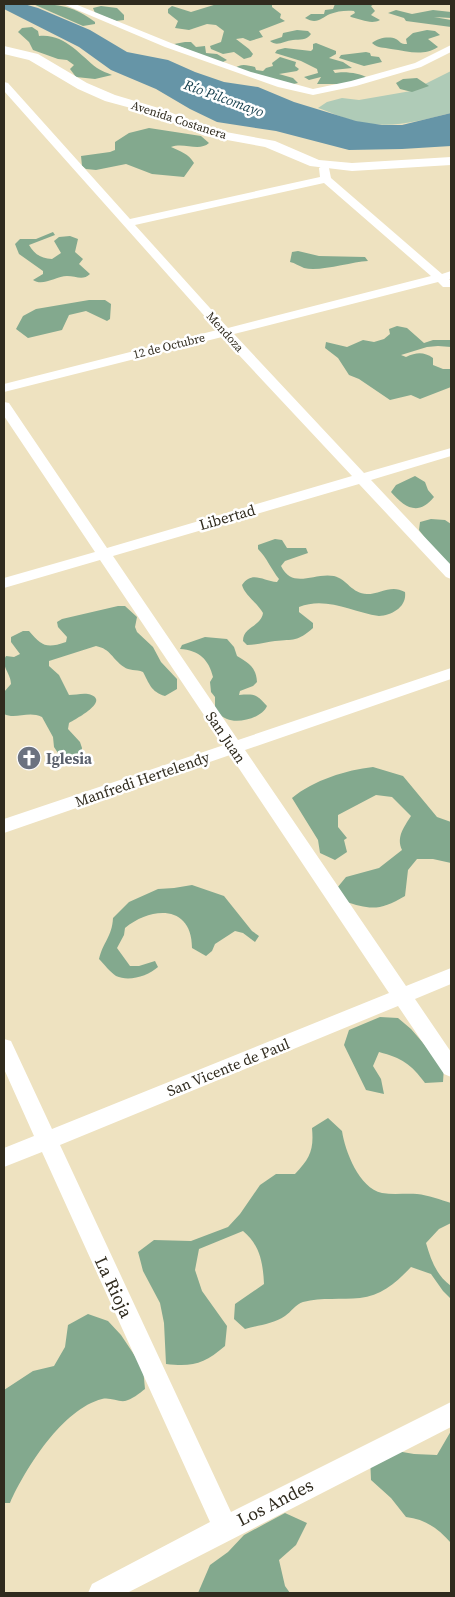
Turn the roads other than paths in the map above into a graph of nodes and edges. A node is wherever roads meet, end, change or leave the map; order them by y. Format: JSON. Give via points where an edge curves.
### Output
{"nodes":[{"id":1,"x":68,"y":4,"type":"edge"},
{"id":2,"x":451,"y":48,"type":"edge"},
{"id":3,"x":4,"y":50,"type":"edge"},
{"id":4,"x":4,"y":85,"type":"edge"},
{"id":5,"x":451,"y":161,"type":"edge"},
{"id":6,"x":325,"y":172,"type":"junction"},
{"id":7,"x":128,"y":223,"type":"junction"},
{"id":8,"x":446,"y":276,"type":"edge"},
{"id":9,"x":451,"y":287,"type":"edge"},
{"id":10,"x":225,"y":332,"type":"junction"},
{"id":11,"x":4,"y":388,"type":"edge"},
{"id":12,"x":4,"y":406,"type":"edge"},
{"id":13,"x":451,"y":452,"type":"edge"},
{"id":14,"x":361,"y":478,"type":"junction"},
{"id":15,"x":103,"y":554,"type":"junction"},
{"id":16,"x":451,"y":574,"type":"edge"},
{"id":17,"x":4,"y":583,"type":"edge"},
{"id":18,"x":451,"y":673,"type":"edge"},
{"id":19,"x":233,"y":748,"type":"junction"},
{"id":20,"x":4,"y":826,"type":"edge"},
{"id":21,"x":451,"y":976,"type":"edge"},
{"id":22,"x":402,"y":996,"type":"junction"},
{"id":23,"x":4,"y":1047,"type":"edge"},
{"id":24,"x":451,"y":1068,"type":"edge"},
{"id":25,"x":47,"y":1141,"type":"junction"},
{"id":26,"x":4,"y":1158,"type":"edge"},
{"id":27,"x":451,"y":1414,"type":"edge"},
{"id":28,"x":225,"y":1528,"type":"junction"},
{"id":29,"x":100,"y":1593,"type":"edge"}],
"edges":[{"from":1,"to":2,"type":"street","via":[[239,70],[313,92],[418,65]]},
{"from":3,"to":6,"type":"street","name":"Avenida Costanera","via":[[39,58],[108,98],[151,109],[210,133],[268,143]]},
{"from":4,"to":7,"type":"street","name":"Mendoza"},
{"from":5,"to":6,"type":"street","name":"Avenida Costanera","via":[[361,166]]},
{"from":6,"to":7,"type":"street"},
{"from":6,"to":8,"type":"street"},
{"from":7,"to":10,"type":"street","name":"Mendoza"},
{"from":8,"to":9,"type":"street"},
{"from":8,"to":10,"type":"street","name":"12 de Octubre"},
{"from":10,"to":11,"type":"street","name":"12 de Octubre"},
{"from":10,"to":14,"type":"street","name":"Mendoza"},
{"from":12,"to":15,"type":"street","name":"San Juan"},
{"from":13,"to":14,"type":"street","name":"Libertad"},
{"from":14,"to":15,"type":"street","name":"Libertad"},
{"from":14,"to":16,"type":"street","name":"Mendoza"},
{"from":15,"to":17,"type":"street","name":"Libertad"},
{"from":15,"to":19,"type":"street","name":"San Juan"},
{"from":18,"to":19,"type":"street","name":"Manfredi Hertelendy"},
{"from":19,"to":20,"type":"street","name":"Manfredi Hertelendy"},
{"from":19,"to":22,"type":"street","name":"San Juan"},
{"from":21,"to":22,"type":"street","name":"San Vicente de Paul"},
{"from":22,"to":24,"type":"street","name":"San Juan"},
{"from":22,"to":25,"type":"street","name":"San Vicente de Paul"},
{"from":23,"to":25,"type":"street","name":"La Rioja"},
{"from":25,"to":26,"type":"street","name":"San Vicente de Paul"},
{"from":25,"to":28,"type":"street","name":"La Rioja"},
{"from":27,"to":28,"type":"street","name":"Los Andes"},
{"from":28,"to":29,"type":"street","name":"Los Andes"}]}
